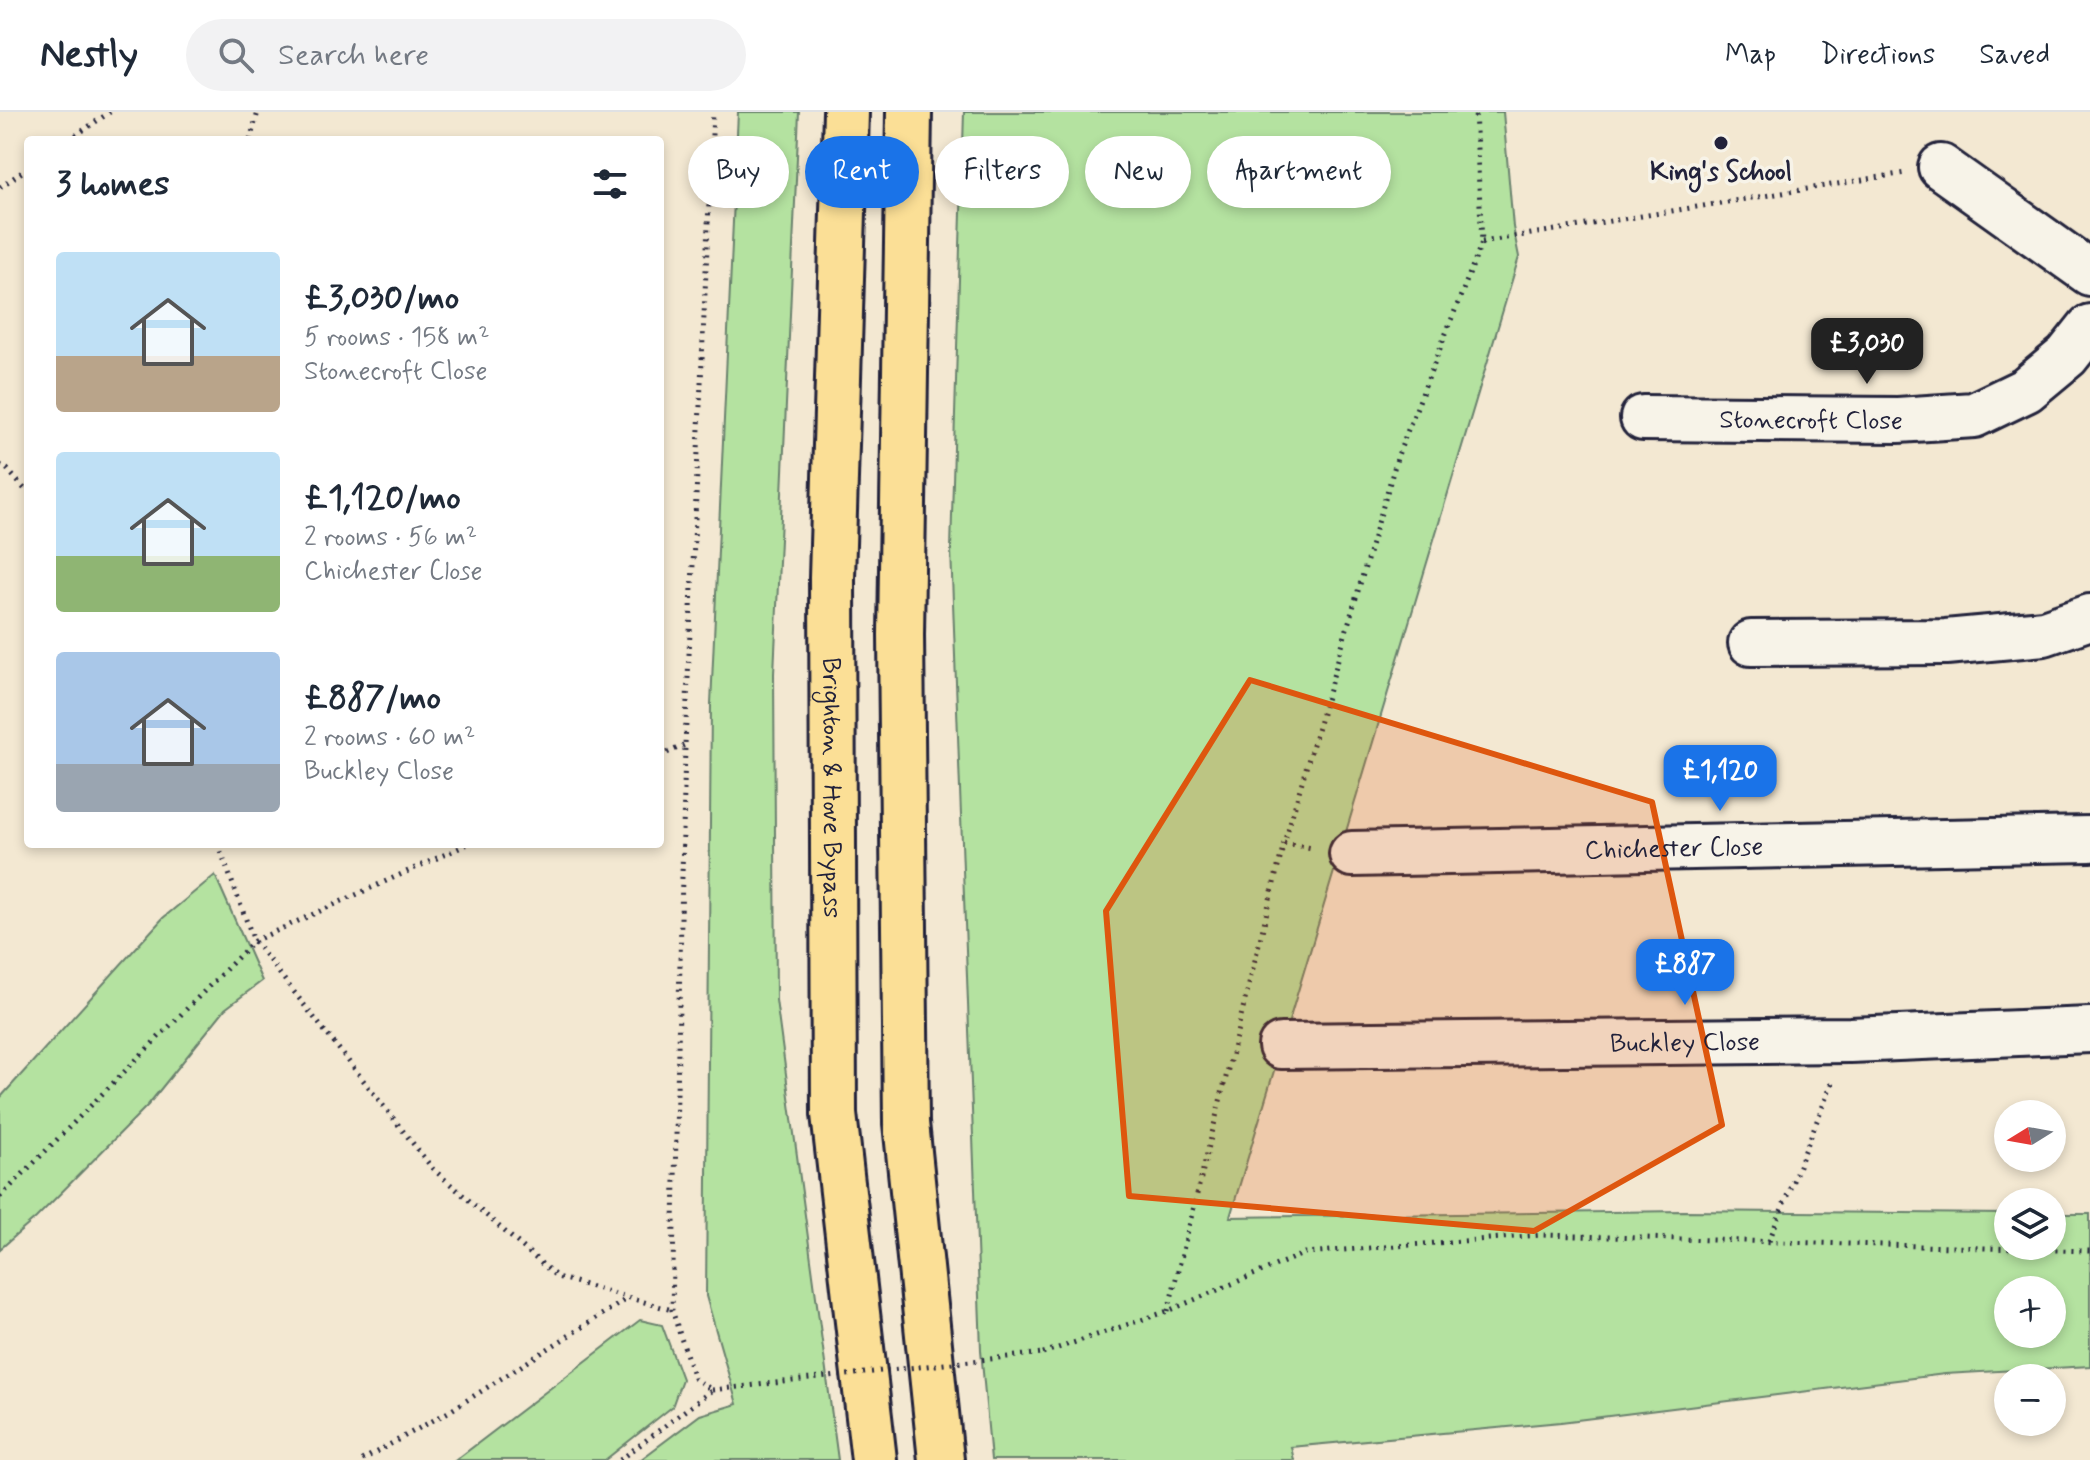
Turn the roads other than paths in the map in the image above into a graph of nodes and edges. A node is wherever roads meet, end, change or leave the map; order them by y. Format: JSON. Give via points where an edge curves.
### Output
{"nodes":[{"id":1,"x":846,"y":112,"type":"edge"},
{"id":2,"x":909,"y":112,"type":"edge"},
{"id":3,"x":1941,"y":167,"type":"road end"},
{"id":4,"x":2090,"y":273,"type":"edge"},
{"id":5,"x":2090,"y":327,"type":"edge"},
{"id":6,"x":1643,"y":418,"type":"dead end"},
{"id":7,"x":2090,"y":617,"type":"edge"},
{"id":8,"x":1751,"y":643,"type":"dead end"},
{"id":9,"x":2090,"y":839,"type":"edge"},
{"id":10,"x":1352,"y":854,"type":"dead end"},
{"id":11,"x":2090,"y":1030,"type":"edge"},
{"id":12,"x":1281,"y":1046,"type":"dead end"},
{"id":13,"x":874,"y":1460,"type":"edge"},
{"id":14,"x":941,"y":1460,"type":"edge"}],
"edges":[{"from":1,"to":13,"type":"highway","name":"Brighton & Hove Bypass","via":[[832,578],[834,1114]]},
{"from":2,"to":14,"type":"highway","via":[[901,635],[906,1123]]},
{"from":3,"to":4,"type":"street"},
{"from":5,"to":6,"type":"street","name":"Stonecroft Close","via":[[2067,356],[2026,390],[1974,415],[1898,420]]},
{"from":7,"to":8,"type":"street","via":[[2044,633],[1946,642]]},
{"from":9,"to":10,"type":"street","name":"Chichester Close"},
{"from":11,"to":12,"type":"street","name":"Buckley Close","via":[[1850,1040]]}]}
